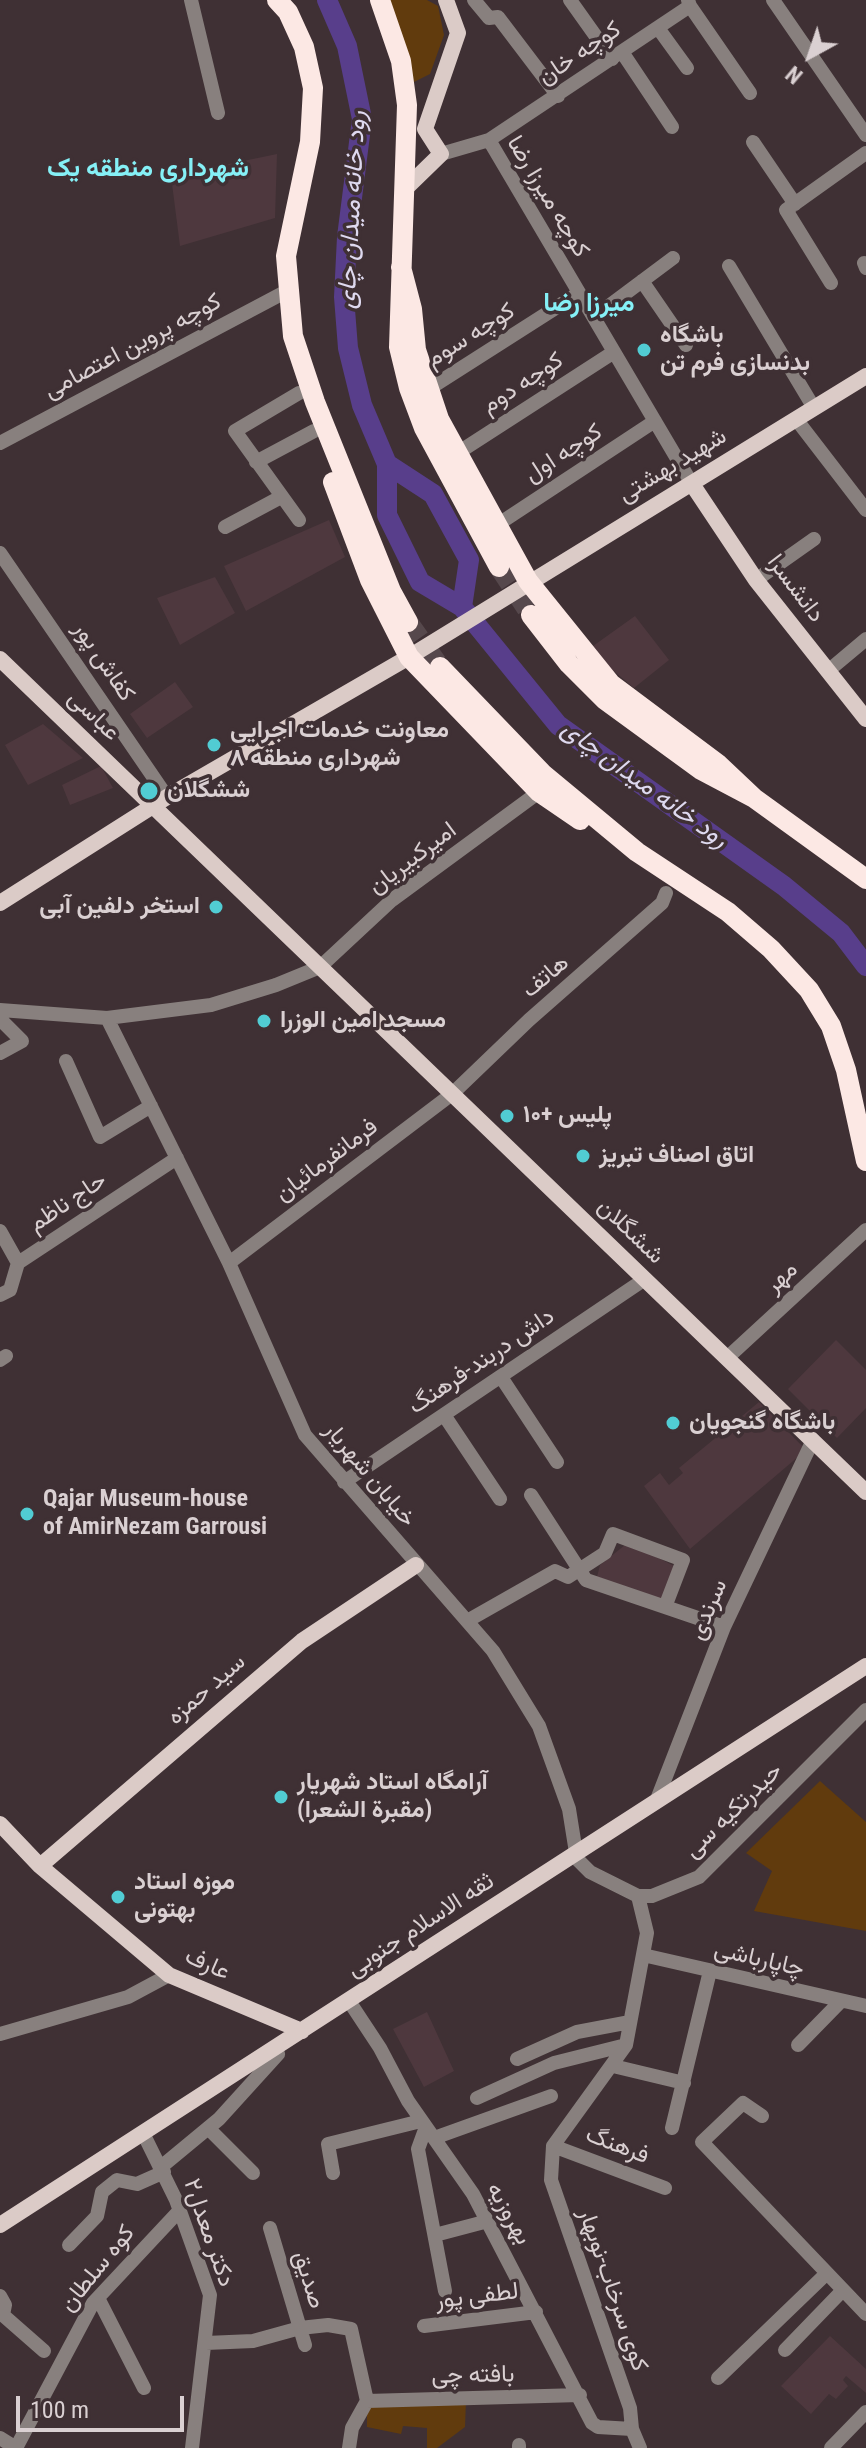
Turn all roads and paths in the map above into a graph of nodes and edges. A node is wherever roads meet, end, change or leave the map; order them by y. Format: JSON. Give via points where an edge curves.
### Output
{"nodes":[{"id":1,"x":191,"y":0,"type":"edge"},
{"id":2,"x":277,"y":0,"type":"edge"},
{"id":3,"x":380,"y":0,"type":"edge"},
{"id":4,"x":446,"y":0,"type":"edge"},
{"id":5,"x":474,"y":0,"type":"edge"},
{"id":6,"x":570,"y":0,"type":"edge"},
{"id":7,"x":773,"y":0,"type":"edge"},
{"id":8,"x":689,"y":3,"type":"edge"},
{"id":9,"x":658,"y":28,"type":"junction"},
{"id":10,"x":617,"y":56,"type":"junction"},
{"id":11,"x":687,"y":68,"type":"dead end"},
{"id":12,"x":750,"y":93,"type":"dead end"},
{"id":13,"x":558,"y":96,"type":"junction"},
{"id":14,"x":218,"y":113,"type":"dead end"},
{"id":15,"x":672,"y":127,"type":"dead end"},
{"id":16,"x":866,"y":135,"type":"edge"},
{"id":17,"x":489,"y":140,"type":"junction"},
{"id":18,"x":753,"y":142,"type":"dead end"},
{"id":19,"x":866,"y":153,"type":"edge"},
{"id":20,"x":441,"y":154,"type":"junction"},
{"id":21,"x":405,"y":189,"type":"junction"},
{"id":22,"x":795,"y":204,"type":"junction"},
{"id":23,"x":673,"y":258,"type":"dead end"},
{"id":24,"x":729,"y":266,"type":"dead end"},
{"id":25,"x":401,"y":267,"type":"junction"},
{"id":26,"x":642,"y":281,"type":"junction"},
{"id":27,"x":831,"y":283,"type":"dead end"},
{"id":28,"x":287,"y":291,"type":"junction"},
{"id":29,"x":579,"y":293,"type":"junction"},
{"id":30,"x":594,"y":317,"type":"junction"},
{"id":31,"x":293,"y":336,"type":"junction"},
{"id":32,"x":686,"y":345,"type":"dead end"},
{"id":33,"x":614,"y":352,"type":"junction"},
{"id":34,"x":866,"y":376,"type":"edge"},
{"id":35,"x":427,"y":390,"type":"junction"},
{"id":36,"x":299,"y":393,"type":"junction"},
{"id":37,"x":814,"y":408,"type":"junction"},
{"id":38,"x":796,"y":419,"type":"junction"},
{"id":39,"x":655,"y":421,"type":"junction"},
{"id":40,"x":314,"y":431,"type":"junction"},
{"id":41,"x":0,"y":443,"type":"edge"},
{"id":42,"x":456,"y":454,"type":"junction"},
{"id":43,"x":256,"y":462,"type":"junction"},
{"id":44,"x":692,"y":484,"type":"junction"},
{"id":45,"x":281,"y":497,"type":"junction"},
{"id":46,"x":866,"y":510,"type":"edge"},
{"id":47,"x":299,"y":520,"type":"dead end"},
{"id":48,"x":497,"y":525,"type":"junction"},
{"id":49,"x":225,"y":527,"type":"dead end"},
{"id":50,"x":814,"y":539,"type":"dead end"},
{"id":51,"x":0,"y":553,"type":"edge"},
{"id":52,"x":499,"y":567,"type":"tunnel mouth"},
{"id":53,"x":756,"y":580,"type":"junction"},
{"id":54,"x":528,"y":581,"type":"junction"},
{"id":55,"x":531,"y":615,"type":"tunnel mouth"},
{"id":56,"x":408,"y":622,"type":"tunnel mouth"},
{"id":57,"x":866,"y":639,"type":"edge"},
{"id":58,"x":409,"y":657,"type":"junction"},
{"id":59,"x":0,"y":659,"type":"edge"},
{"id":60,"x":440,"y":667,"type":"tunnel mouth"},
{"id":61,"x":828,"y":671,"type":"junction"},
{"id":62,"x":6,"y":675,"type":"edge"},
{"id":63,"x":866,"y":719,"type":"edge"},
{"id":64,"x":539,"y":792,"type":"junction"},
{"id":65,"x":754,"y":798,"type":"junction"},
{"id":66,"x":160,"y":802,"type":"junction"},
{"id":67,"x":637,"y":852,"type":"junction"},
{"id":68,"x":863,"y":875,"type":"edge"},
{"id":69,"x":666,"y":893,"type":"dead end"},
{"id":70,"x":0,"y":903,"type":"edge"},
{"id":71,"x":320,"y":967,"type":"junction"},
{"id":72,"x":0,"y":1010,"type":"edge"},
{"id":73,"x":107,"y":1018,"type":"junction"},
{"id":74,"x":0,"y":1019,"type":"edge"},
{"id":75,"x":0,"y":1053,"type":"edge"},
{"id":76,"x":66,"y":1061,"type":"dead end"},
{"id":77,"x":452,"y":1094,"type":"junction"},
{"id":78,"x":151,"y":1106,"type":"junction"},
{"id":79,"x":177,"y":1158,"type":"junction"},
{"id":80,"x":866,"y":1161,"type":"edge"},
{"id":81,"x":866,"y":1230,"type":"edge"},
{"id":82,"x":0,"y":1231,"type":"edge"},
{"id":83,"x":18,"y":1263,"type":"junction"},
{"id":84,"x":229,"y":1263,"type":"junction"},
{"id":85,"x":645,"y":1279,"type":"junction"},
{"id":86,"x":0,"y":1295,"type":"edge"},
{"id":87,"x":727,"y":1358,"type":"junction"},
{"id":88,"x":501,"y":1377,"type":"junction"},
{"id":89,"x":444,"y":1415,"type":"junction"},
{"id":90,"x":813,"y":1440,"type":"junction"},
{"id":91,"x":557,"y":1462,"type":"dead end"},
{"id":92,"x":344,"y":1482,"type":"junction"},
{"id":93,"x":866,"y":1492,"type":"edge"},
{"id":94,"x":531,"y":1495,"type":"dead end"},
{"id":95,"x":500,"y":1499,"type":"dead end"},
{"id":96,"x":416,"y":1565,"type":"junction"},
{"id":97,"x":579,"y":1569,"type":"junction"},
{"id":98,"x":665,"y":1607,"type":"junction"},
{"id":99,"x":467,"y":1621,"type":"junction"},
{"id":100,"x":724,"y":1627,"type":"junction"},
{"id":101,"x":866,"y":1666,"type":"edge"},
{"id":102,"x":866,"y":1710,"type":"edge"},
{"id":103,"x":655,"y":1803,"type":"junction"},
{"id":104,"x":0,"y":1824,"type":"edge"},
{"id":105,"x":576,"y":1854,"type":"junction"},
{"id":106,"x":40,"y":1866,"type":"junction"},
{"id":107,"x":638,"y":1896,"type":"junction"},
{"id":108,"x":643,"y":1955,"type":"junction"},
{"id":109,"x":710,"y":1971,"type":"junction"},
{"id":110,"x":169,"y":1975,"type":"junction"},
{"id":111,"x":349,"y":2001,"type":"junction"},
{"id":112,"x":840,"y":2002,"type":"junction"},
{"id":113,"x":866,"y":2006,"type":"edge"},
{"id":114,"x":630,"y":2022,"type":"junction"},
{"id":115,"x":302,"y":2031,"type":"junction"},
{"id":116,"x":1,"y":2034,"type":"edge"},
{"id":117,"x":626,"y":2045,"type":"junction"},
{"id":118,"x":798,"y":2045,"type":"dead end"},
{"id":119,"x":275,"y":2048,"type":"junction"},
{"id":120,"x":517,"y":2059,"type":"dead end"},
{"id":121,"x":613,"y":2066,"type":"junction"},
{"id":122,"x":684,"y":2083,"type":"junction"},
{"id":123,"x":551,"y":2096,"type":"dead end"},
{"id":124,"x":477,"y":2098,"type":"dead end"},
{"id":125,"x":762,"y":2116,"type":"dead end"},
{"id":126,"x":208,"y":2128,"type":"junction"},
{"id":127,"x":427,"y":2128,"type":"junction"},
{"id":128,"x":672,"y":2128,"type":"dead end"},
{"id":129,"x":143,"y":2133,"type":"junction"},
{"id":130,"x":553,"y":2146,"type":"junction"},
{"id":131,"x":162,"y":2169,"type":"junction"},
{"id":132,"x":253,"y":2173,"type":"dead end"},
{"id":133,"x":333,"y":2173,"type":"dead end"},
{"id":134,"x":665,"y":2188,"type":"dead end"},
{"id":135,"x":180,"y":2210,"type":"junction"},
{"id":136,"x":488,"y":2221,"type":"junction"},
{"id":137,"x":0,"y":2225,"type":"edge"},
{"id":138,"x":270,"y":2228,"type":"dead end"},
{"id":139,"x":435,"y":2235,"type":"junction"},
{"id":140,"x":69,"y":2245,"type":"dead end"},
{"id":141,"x":826,"y":2274,"type":"junction"},
{"id":142,"x":843,"y":2290,"type":"junction"},
{"id":143,"x":445,"y":2291,"type":"dead end"},
{"id":144,"x":0,"y":2296,"type":"edge"},
{"id":145,"x":98,"y":2298,"type":"junction"},
{"id":146,"x":536,"y":2312,"type":"junction"},
{"id":147,"x":866,"y":2314,"type":"edge"},
{"id":148,"x":2,"y":2317,"type":"edge"},
{"id":149,"x":424,"y":2326,"type":"dead end"},
{"id":150,"x":300,"y":2328,"type":"junction"},
{"id":151,"x":206,"y":2343,"type":"junction"},
{"id":152,"x":305,"y":2345,"type":"dead end"},
{"id":153,"x":785,"y":2350,"type":"dead end"},
{"id":154,"x":44,"y":2351,"type":"dead end"},
{"id":155,"x":718,"y":2378,"type":"dead end"},
{"id":156,"x":144,"y":2388,"type":"dead end"},
{"id":157,"x":580,"y":2395,"type":"junction"},
{"id":158,"x":367,"y":2401,"type":"junction"},
{"id":159,"x":866,"y":2412,"type":"edge"},
{"id":160,"x":632,"y":2429,"type":"junction"},
{"id":161,"x":0,"y":2438,"type":"edge"},
{"id":162,"x":16,"y":2448,"type":"edge"},
{"id":163,"x":192,"y":2448,"type":"edge"},
{"id":164,"x":349,"y":2448,"type":"edge"},
{"id":165,"x":640,"y":2448,"type":"edge"},
{"id":166,"x":831,"y":2448,"type":"edge"}],
"edges":[{"from":1,"to":14,"type":"street"},
{"from":2,"to":28,"type":"highway","via":[[304,47],[313,88],[310,142],[286,256]]},
{"from":3,"to":21,"type":"highway","via":[[405,90]]},
{"from":4,"to":20,"type":"main road","via":[[458,33],[425,129]]},
{"from":5,"to":13,"type":"street","via":[[489,18],[498,17]]},
{"from":6,"to":10,"type":"street"},
{"from":7,"to":16,"type":"street"},
{"from":8,"to":9,"type":"street","name":"کوچه خان"},
{"from":8,"to":12,"type":"street"},
{"from":9,"to":10,"type":"street","name":"کوچه خان"},
{"from":9,"to":11,"type":"street"},
{"from":10,"to":13,"type":"street","name":"کوچه خان"},
{"from":10,"to":15,"type":"street"},
{"from":13,"to":17,"type":"street","name":"کوچه خان"},
{"from":17,"to":20,"type":"street","name":"کوچه میرزا رضا"},
{"from":17,"to":29,"type":"street","name":"کوچه میرزا رضا"},
{"from":18,"to":22,"type":"street"},
{"from":19,"to":22,"type":"street"},
{"from":20,"to":21,"type":"main road"},
{"from":21,"to":25,"type":"highway"},
{"from":22,"to":27,"type":"street","via":[[786,210]]},
{"from":23,"to":26,"type":"street"},
{"from":24,"to":37,"type":"street"},
{"from":25,"to":35,"type":"highway"},
{"from":25,"to":52,"type":"highway","via":[[399,347],[409,388],[424,428]]},
{"from":26,"to":30,"type":"street"},
{"from":26,"to":32,"type":"street"},
{"from":28,"to":31,"type":"highway"},
{"from":28,"to":41,"type":"street","name":"کوچه پروین اعتصامی"},
{"from":29,"to":30,"type":"street","name":"کوچه میرزا رضا"},
{"from":29,"to":35,"type":"street","name":"کوچه سوم"},
{"from":30,"to":33,"type":"street","name":"کوچه میرزا رضا"},
{"from":31,"to":36,"type":"highway"},
{"from":31,"to":56,"type":"highway","via":[[391,591]]},
{"from":33,"to":39,"type":"street","name":"کوچه میرزا رضا"},
{"from":33,"to":42,"type":"street","name":"کوچه دوم"},
{"from":34,"to":37,"type":"main road","name":"شهید بهشتى"},
{"from":35,"to":42,"type":"highway"},
{"from":36,"to":40,"type":"highway"},
{"from":36,"to":43,"type":"street","via":[[235,431]]},
{"from":37,"to":38,"type":"main road","name":"شهید بهشتى"},
{"from":38,"to":44,"type":"main road","name":"شهید بهشتى"},
{"from":38,"to":46,"type":"street"},
{"from":39,"to":44,"type":"street","name":"کوچه میرزا رضا"},
{"from":39,"to":48,"type":"street","name":"کوچه اول"},
{"from":40,"to":43,"type":"street"},
{"from":40,"to":58,"type":"highway","via":[[370,580]]},
{"from":42,"to":48,"type":"highway"},
{"from":43,"to":45,"type":"street"},
{"from":44,"to":53,"type":"main road","name":"دانشسرا"},
{"from":44,"to":54,"type":"main road","name":"شهید بهشتى"},
{"from":45,"to":47,"type":"street"},
{"from":45,"to":49,"type":"street"},
{"from":48,"to":54,"type":"highway"},
{"from":50,"to":53,"type":"street"},
{"from":51,"to":66,"type":"street","name":"کفاش پور"},
{"from":53,"to":61,"type":"main road","name":"دانشسرا"},
{"from":54,"to":58,"type":"main road","name":"شهید بهشتى"},
{"from":54,"to":65,"type":"highway","via":[[611,684],[718,764]]},
{"from":55,"to":65,"type":"highway","via":[[605,700],[701,770]]},
{"from":57,"to":61,"type":"street"},
{"from":58,"to":64,"type":"highway"},
{"from":58,"to":66,"type":"main road"},
{"from":59,"to":62,"type":"main road","name":"عباسى"},
{"from":60,"to":67,"type":"highway","via":[[543,774]]},
{"from":61,"to":63,"type":"main road","name":"دانشسرا"},
{"from":62,"to":66,"type":"main road","name":"عباسى"},
{"from":64,"to":67,"type":"highway"},
{"from":64,"to":71,"type":"street","name":"امیرکبیریان","via":[[392,900]]},
{"from":65,"to":68,"type":"highway"},
{"from":66,"to":70,"type":"main road"},
{"from":66,"to":71,"type":"main road","name":"ششگلان"},
{"from":67,"to":80,"type":"highway","via":[[728,912],[809,990],[831,1026],[846,1070]]},
{"from":69,"to":77,"type":"street","name":"هاتف","via":[[662,903]]},
{"from":71,"to":73,"type":"street","via":[[211,1005]]},
{"from":71,"to":77,"type":"main road","name":"ششگلان"},
{"from":72,"to":73,"type":"street"},
{"from":73,"to":78,"type":"street","name":"خیابان شهریار"},
{"from":74,"to":75,"type":"street","via":[[22,1041]]},
{"from":76,"to":78,"type":"street","via":[[100,1137]]},
{"from":77,"to":84,"type":"street","name":"فرمانفرمائیان"},
{"from":77,"to":85,"type":"main road","name":"ششگلان"},
{"from":78,"to":79,"type":"street","name":"خیابان شهریار"},
{"from":79,"to":83,"type":"street","name":"حاج ناظم"},
{"from":79,"to":84,"type":"street","name":"خیابان شهریار"},
{"from":81,"to":87,"type":"street","name":"مهر"},
{"from":82,"to":83,"type":"street"},
{"from":83,"to":86,"type":"street","name":"حاج ناظم","via":[[10,1290]]},
{"from":84,"to":92,"type":"street","name":"خیابان شهریار","via":[[305,1435]]},
{"from":85,"to":87,"type":"main road","name":"ششگلان"},
{"from":85,"to":88,"type":"street","name":"داش دربند-فرهنگ"},
{"from":87,"to":90,"type":"main road","name":"ششگلان"},
{"from":88,"to":89,"type":"street","name":"داش دربند-فرهنگ"},
{"from":88,"to":91,"type":"street"},
{"from":89,"to":92,"type":"street","name":"داش دربند-فرهنگ"},
{"from":89,"to":95,"type":"street"},
{"from":90,"to":93,"type":"main road","name":"ششگلان"},
{"from":90,"to":100,"type":"street","name":"سرندی"},
{"from":92,"to":96,"type":"street","name":"خیابان شهریار"},
{"from":94,"to":97,"type":"street"},
{"from":96,"to":99,"type":"street","name":"خیابان شهریار"},
{"from":96,"to":106,"type":"main road","name":"سید حمزه","via":[[302,1641]]},
{"from":97,"to":98,"type":"street","via":[[586,1580]]},
{"from":97,"to":98,"type":"street","via":[[605,1553],[613,1534],[683,1560]]},
{"from":97,"to":99,"type":"street","via":[[568,1577],[555,1571]]},
{"from":98,"to":100,"type":"street"},
{"from":99,"to":105,"type":"street","name":"خیابان شهریار","via":[[493,1651],[539,1726],[569,1809]]},
{"from":100,"to":103,"type":"street","name":"سرندی"},
{"from":101,"to":103,"type":"main road","name":"ثقه الاسلام جنوبی"},
{"from":102,"to":107,"type":"street","name":"حیدرتکیه سی","via":[[699,1877],[652,1896]]},
{"from":103,"to":105,"type":"main road","name":"ثقه الاسلام جنوبی"},
{"from":104,"to":106,"type":"main road","name":"عارف"},
{"from":105,"to":107,"type":"street","via":[[590,1872]]},
{"from":105,"to":111,"type":"main road","name":"ثقه الاسلام جنوبی"},
{"from":106,"to":110,"type":"main road","name":"عارف"},
{"from":107,"to":108,"type":"street","via":[[647,1933]]},
{"from":108,"to":109,"type":"street","name":"چاپارباشی"},
{"from":108,"to":114,"type":"street"},
{"from":109,"to":112,"type":"street","name":"چاپارباشی"},
{"from":109,"to":122,"type":"street"},
{"from":110,"to":115,"type":"main road","name":"عارف"},
{"from":110,"to":116,"type":"street","via":[[128,1997]]},
{"from":111,"to":115,"type":"main road","name":"ثقه الاسلام جنوبی"},
{"from":111,"to":127,"type":"street","name":"بهروزیه"},
{"from":112,"to":113,"type":"street","name":"چاپارباشی"},
{"from":112,"to":118,"type":"street"},
{"from":114,"to":117,"type":"street"},
{"from":114,"to":120,"type":"street","via":[[577,2032]]},
{"from":115,"to":119,"type":"main road","name":"ثقه الاسلام جنوبی"},
{"from":117,"to":121,"type":"street"},
{"from":117,"to":124,"type":"street","via":[[554,2063]]},
{"from":119,"to":126,"type":"street","via":[[278,2054]]},
{"from":119,"to":129,"type":"main road","name":"ثقه الاسلام جنوبی"},
{"from":121,"to":122,"type":"street"},
{"from":121,"to":130,"type":"street"},
{"from":122,"to":128,"type":"street"},
{"from":123,"to":127,"type":"street"},
{"from":125,"to":141,"type":"street","via":[[743,2103],[702,2142]]},
{"from":126,"to":131,"type":"street"},
{"from":126,"to":132,"type":"street"},
{"from":127,"to":133,"type":"street","via":[[328,2144]]},
{"from":127,"to":136,"type":"street","name":"بهروزیه"},
{"from":127,"to":139,"type":"street","via":[[418,2149]]},
{"from":129,"to":131,"type":"street","name":"دکتر معدل۲"},
{"from":129,"to":137,"type":"main road","name":"ثقه الاسلام جنوبی"},
{"from":130,"to":134,"type":"street","name":"فرهنگ"},
{"from":130,"to":160,"type":"street","name":"کوی سرخاب-نوبهار","via":[[551,2180],[630,2408]]},
{"from":131,"to":135,"type":"street","name":"دکتر معدل۲"},
{"from":131,"to":140,"type":"street","via":[[137,2184],[117,2180],[102,2192],[97,2216]]},
{"from":135,"to":145,"type":"street","name":"کوه سلطان"},
{"from":135,"to":151,"type":"street","name":"دکتر معدل۲","via":[[210,2295]]},
{"from":136,"to":139,"type":"street"},
{"from":136,"to":146,"type":"street","name":"بهروزیه"},
{"from":138,"to":150,"type":"street","name":"صدیق"},
{"from":139,"to":143,"type":"street"},
{"from":141,"to":142,"type":"street"},
{"from":141,"to":155,"type":"street"},
{"from":142,"to":147,"type":"street"},
{"from":142,"to":153,"type":"street"},
{"from":144,"to":148,"type":"street","via":[[5,2305]]},
{"from":145,"to":156,"type":"street"},
{"from":145,"to":162,"type":"street","name":"کوه سلطان"},
{"from":146,"to":149,"type":"street","name":"لطفی پور"},
{"from":146,"to":157,"type":"street","name":"بهروزیه"},
{"from":148,"to":154,"type":"street"},
{"from":150,"to":151,"type":"street","via":[[253,2341]]},
{"from":150,"to":152,"type":"street","name":"صدیق"},
{"from":150,"to":158,"type":"street","via":[[351,2329]]},
{"from":151,"to":163,"type":"street","name":"دکتر معدل۲"},
{"from":157,"to":158,"type":"street","name":"بافته چی"},
{"from":157,"to":160,"type":"street","name":"بهروزیه","via":[[598,2427]]},
{"from":158,"to":164,"type":"street","via":[[352,2428]]},
{"from":159,"to":166,"type":"street"},
{"from":160,"to":165,"type":"street","name":"کوی سرخاب-نوبهار"},
{"from":161,"to":162,"type":"street"}]}
